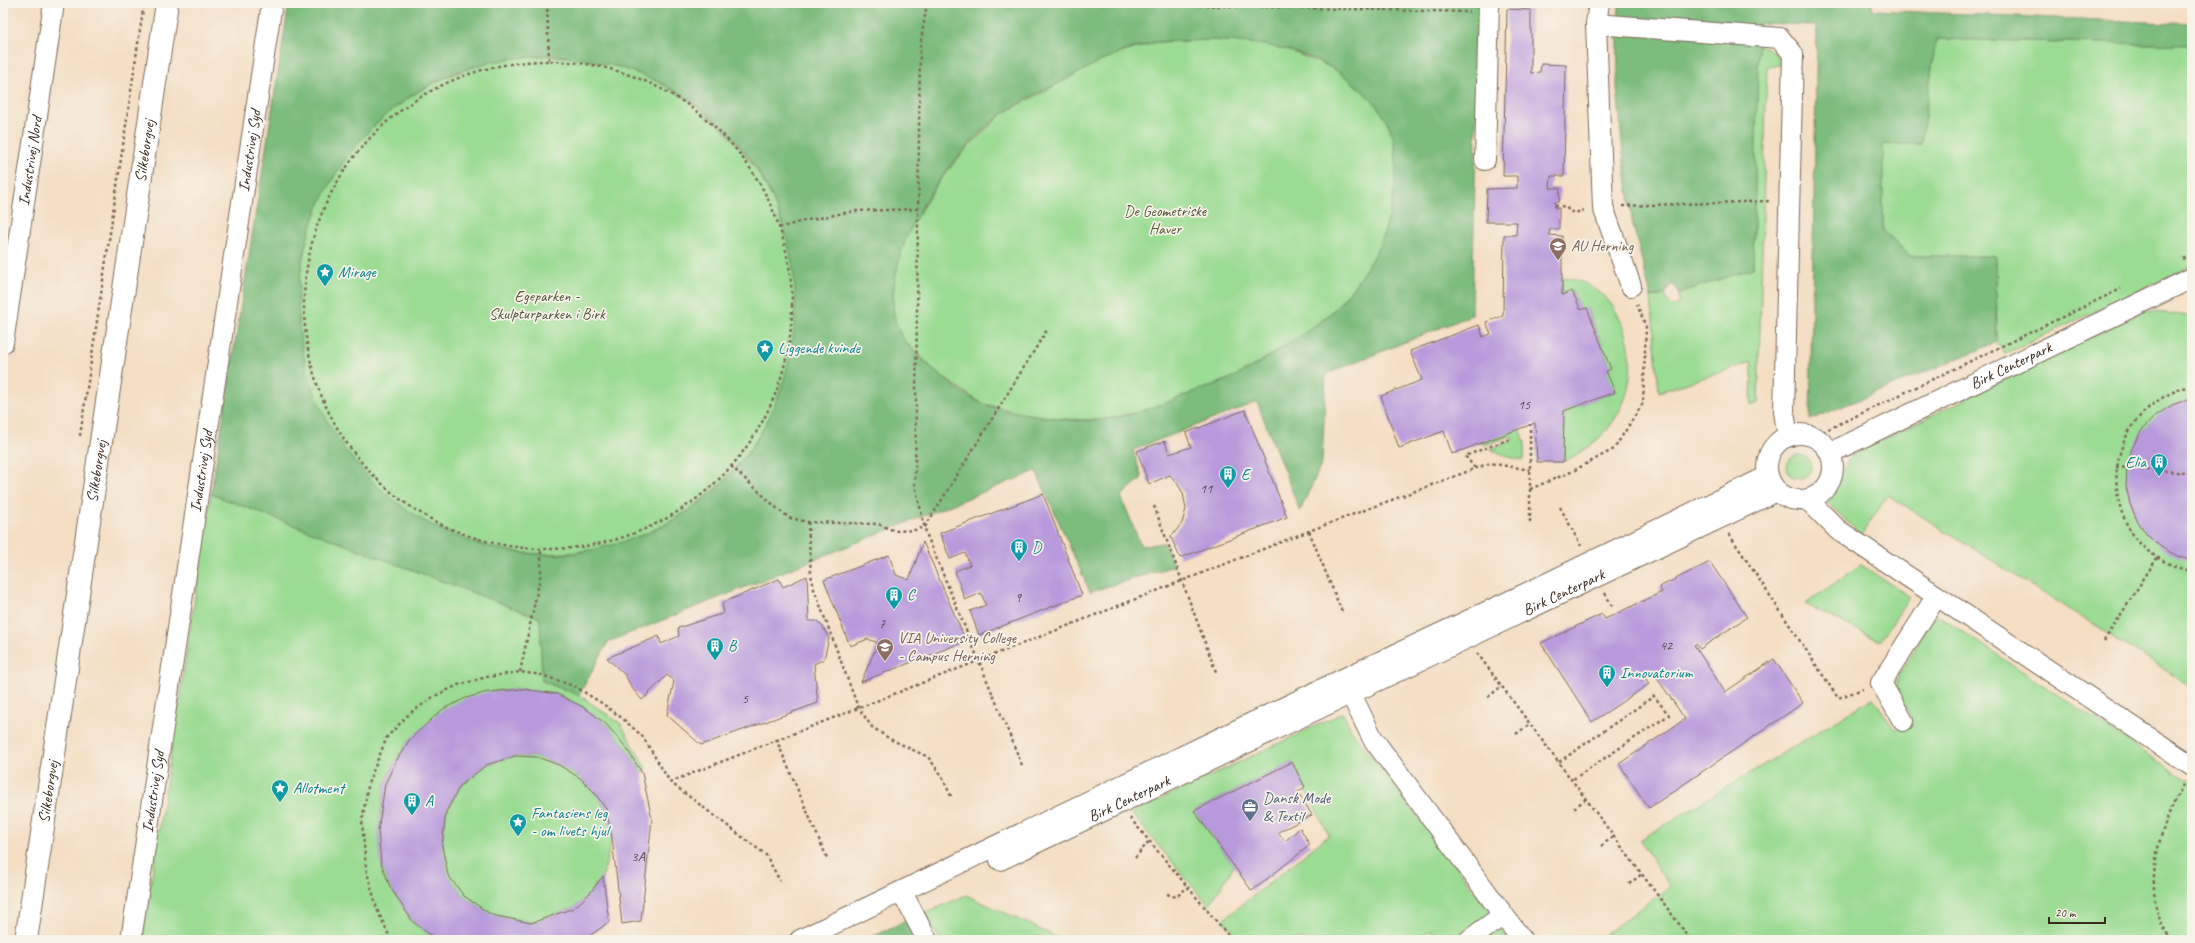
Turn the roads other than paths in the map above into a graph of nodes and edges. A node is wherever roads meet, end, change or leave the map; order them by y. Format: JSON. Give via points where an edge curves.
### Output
{"nodes":[{"id":1,"x":54,"y":3,"type":"edge"},
{"id":2,"x":167,"y":3,"type":"edge"},
{"id":3,"x":272,"y":3,"type":"edge"},
{"id":4,"x":1599,"y":3,"type":"edge"},
{"id":5,"x":1489,"y":8,"type":"edge"},
{"id":6,"x":1596,"y":24,"type":"junction"},
{"id":7,"x":1485,"y":160,"type":"dead end"},
{"id":8,"x":2192,"y":278,"type":"edge"},
{"id":9,"x":1631,"y":286,"type":"road end"},
{"id":10,"x":3,"y":343,"type":"edge"},
{"id":11,"x":1788,"y":437,"type":"junction"},
{"id":12,"x":1830,"y":453,"type":"junction"},
{"id":13,"x":1772,"y":483,"type":"junction"},
{"id":14,"x":1808,"y":500,"type":"junction"},
{"id":15,"x":1936,"y":597,"type":"junction"},
{"id":16,"x":1347,"y":686,"type":"junction"},
{"id":17,"x":1903,"y":721,"type":"dead end"},
{"id":18,"x":2190,"y":771,"type":"edge"},
{"id":19,"x":905,"y":898,"type":"junction"},
{"id":20,"x":1503,"y":915,"type":"junction"},
{"id":21,"x":26,"y":940,"type":"edge"},
{"id":22,"x":131,"y":940,"type":"edge"},
{"id":23,"x":800,"y":940,"type":"edge"},
{"id":24,"x":831,"y":940,"type":"edge"},
{"id":25,"x":927,"y":940,"type":"edge"},
{"id":26,"x":1469,"y":940,"type":"edge"},
{"id":27,"x":1522,"y":940,"type":"edge"}],
"edges":[{"from":1,"to":10,"type":"street","name":"Industrivej Nord"},
{"from":2,"to":21,"type":"main road","name":"Silkeborgvej"},
{"from":3,"to":22,"type":"street","name":"Industrivej Syd"},
{"from":4,"to":6,"type":"street"},
{"from":5,"to":7,"type":"street"},
{"from":6,"to":9,"type":"street","via":[[1603,207]]},
{"from":6,"to":11,"type":"street","via":[[1780,38],[1792,54],[1784,412]]},
{"from":8,"to":12,"type":"street","name":"Birk Centerpark"},
{"from":11,"to":12,"type":"street","via":[[1800,434],[1812,436],[1823,443]]},
{"from":11,"to":13,"type":"street","via":[[1778,443],[1771,452],[1767,464]]},
{"from":12,"to":14,"type":"street","via":[[1834,467],[1830,482],[1821,493]]},
{"from":13,"to":14,"type":"street","via":[[1786,497]]},
{"from":13,"to":16,"type":"street","name":"Birk Centerpark","via":[[1531,591]]},
{"from":13,"to":16,"type":"street","name":"Birk Centerpark","via":[[1718,519],[1466,638]]},
{"from":14,"to":15,"type":"street","via":[[1838,530]]},
{"from":15,"to":17,"type":"street","via":[[1881,683]]},
{"from":15,"to":18,"type":"street"},
{"from":16,"to":19,"type":"street","name":"Birk Centerpark"},
{"from":16,"to":19,"type":"street","name":"Birk Centerpark","via":[[1118,804]]},
{"from":16,"to":20,"type":"street","via":[[1373,739]]},
{"from":19,"to":23,"type":"street","name":"Birk Centerpark"},
{"from":19,"to":24,"type":"street","name":"Birk Centerpark"},
{"from":19,"to":25,"type":"street"},
{"from":20,"to":26,"type":"street"},
{"from":20,"to":27,"type":"street"}]}
